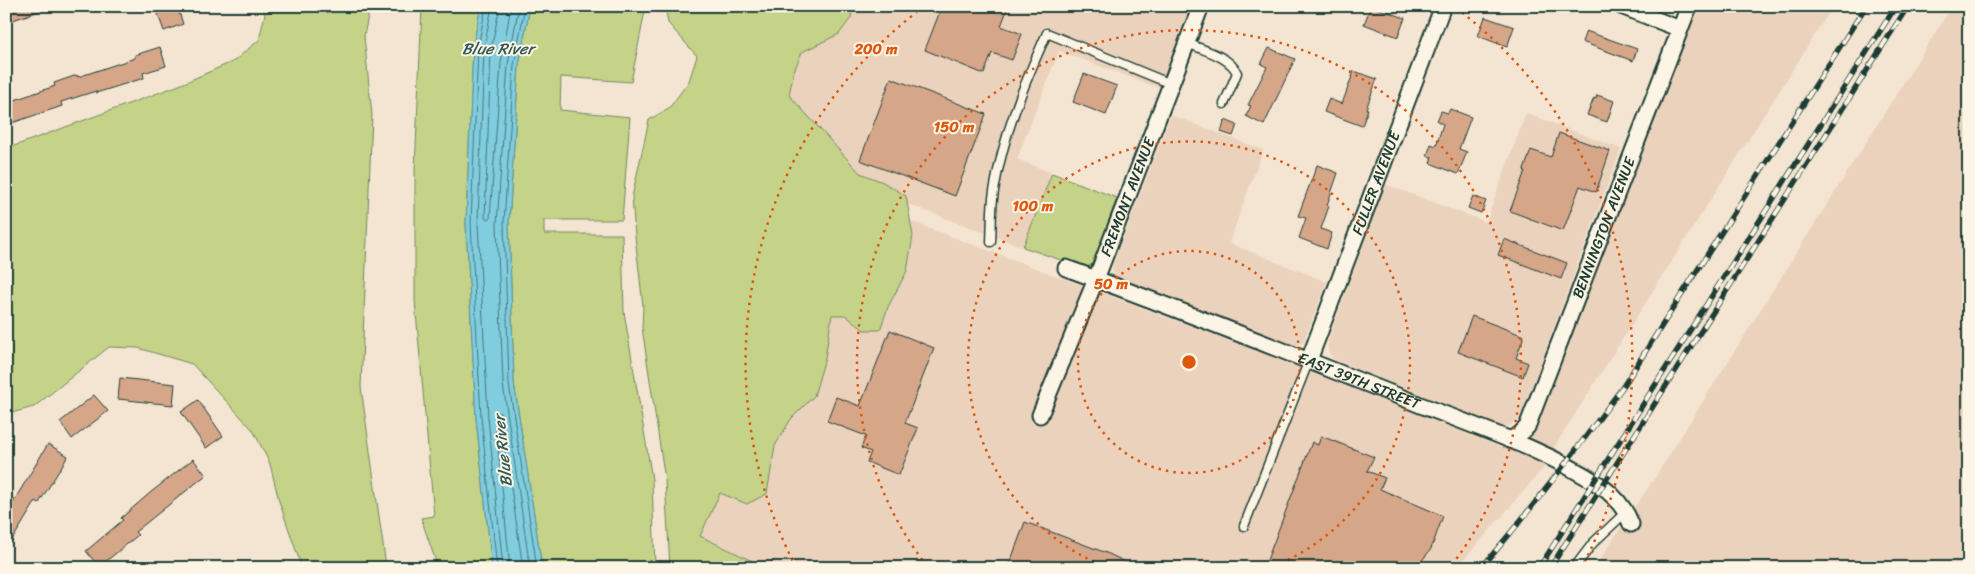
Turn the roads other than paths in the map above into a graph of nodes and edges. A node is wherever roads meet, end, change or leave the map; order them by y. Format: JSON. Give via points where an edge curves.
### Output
{"nodes":[{"id":1,"x":1201,"y":6,"type":"edge"},
{"id":2,"x":1443,"y":6,"type":"edge"},
{"id":3,"x":1621,"y":6,"type":"edge"},
{"id":4,"x":1689,"y":6,"type":"edge"},
{"id":5,"x":1680,"y":29,"type":"junction"},
{"id":6,"x":1187,"y":42,"type":"junction"},
{"id":7,"x":1171,"y":84,"type":"junction"},
{"id":8,"x":1224,"y":104,"type":"dead end"},
{"id":9,"x":991,"y":242,"type":"dead end"},
{"id":10,"x":1066,"y":268,"type":"dead end"},
{"id":11,"x":1096,"y":279,"type":"junction"},
{"id":12,"x":1309,"y":360,"type":"junction"},
{"id":13,"x":1040,"y":415,"type":"dead end"},
{"id":14,"x":1509,"y":440,"type":"junction"},
{"id":15,"x":1628,"y":518,"type":"joint"},
{"id":16,"x":1244,"y":526,"type":"dead end"},
{"id":17,"x":1574,"y":568,"type":"edge"}],
"edges":[{"from":1,"to":6,"type":"street","name":"FREMONT AVENUE"},
{"from":2,"to":12,"type":"street","name":"FULLER AVENUE"},
{"from":3,"to":5,"type":"street"},
{"from":4,"to":5,"type":"street","name":"BENNINGTON AVENUE"},
{"from":5,"to":14,"type":"street","name":"BENNINGTON AVENUE","via":[[1527,427]]},
{"from":6,"to":7,"type":"street","name":"FREMONT AVENUE"},
{"from":6,"to":8,"type":"lane","via":[[1234,67],[1237,73]]},
{"from":7,"to":9,"type":"lane","via":[[1047,33],[1023,88],[1002,151],[994,193]]},
{"from":7,"to":11,"type":"street","name":"FREMONT AVENUE"},
{"from":10,"to":11,"type":"street","name":"EAST 39TH STREET"},
{"from":11,"to":12,"type":"street","name":"EAST 39TH STREET"},
{"from":11,"to":13,"type":"street","name":"FREMONT AVENUE"},
{"from":12,"to":14,"type":"street","name":"EAST 39TH STREET"},
{"from":12,"to":16,"type":"lane"},
{"from":14,"to":15,"type":"street","name":"EAST 39TH STREET","via":[[1565,465],[1602,487],[1619,502]]},
{"from":15,"to":17,"type":"lane","via":[[1593,543]]}]}
